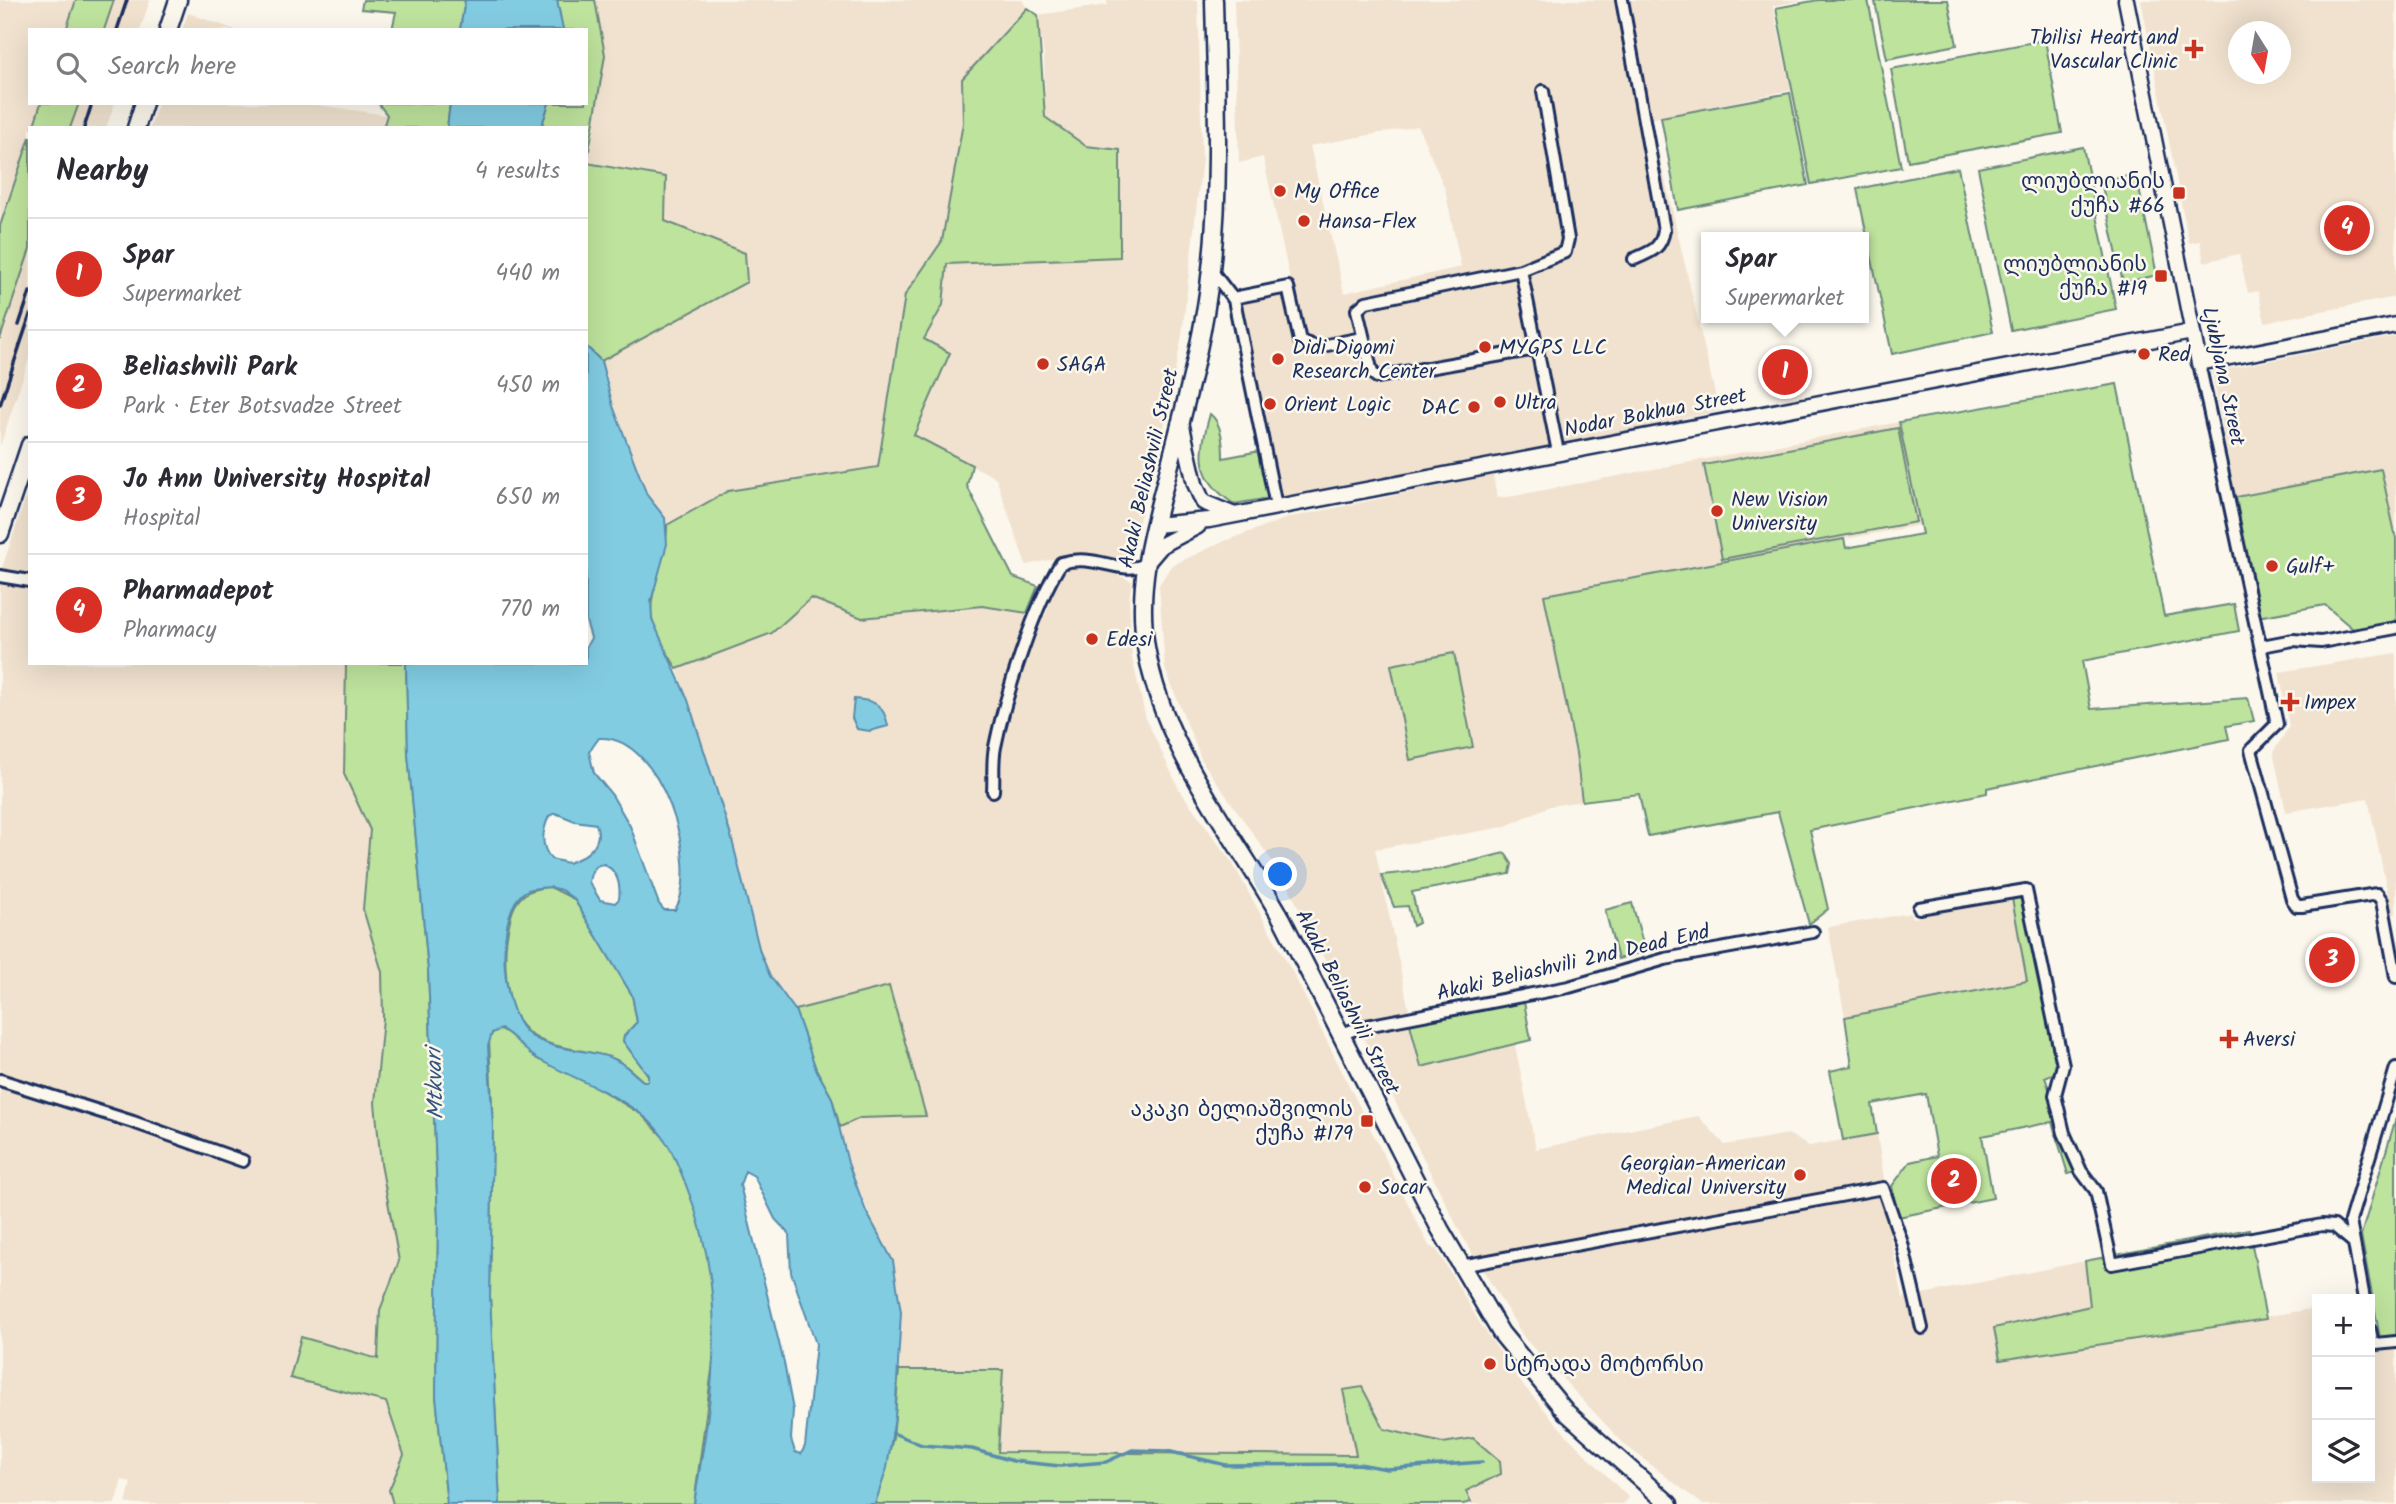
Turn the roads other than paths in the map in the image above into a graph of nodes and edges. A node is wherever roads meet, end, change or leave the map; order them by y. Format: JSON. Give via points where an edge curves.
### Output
{"nodes":[{"id":1,"x":178,"y":0,"type":"edge"},
{"id":2,"x":1214,"y":0,"type":"edge"},
{"id":3,"x":1622,"y":0,"type":"edge"},
{"id":4,"x":2126,"y":0,"type":"edge"},
{"id":5,"x":170,"y":28,"type":"edge"},
{"id":6,"x":1543,"y":91,"type":"dead end"},
{"id":7,"x":143,"y":105,"type":"edge"},
{"id":8,"x":137,"y":126,"type":"edge"},
{"id":9,"x":1634,"y":259,"type":"dead end"},
{"id":10,"x":1211,"y":270,"type":"junction"},
{"id":11,"x":1521,"y":271,"type":"junction"},
{"id":12,"x":1233,"y":298,"type":"junction"},
{"id":13,"x":2396,"y":324,"type":"edge"},
{"id":14,"x":2192,"y":331,"type":"junction"},
{"id":15,"x":1362,"y":338,"type":"junction"},
{"id":16,"x":1536,"y":349,"type":"junction"},
{"id":17,"x":2199,"y":363,"type":"junction"},
{"id":18,"x":1181,"y":421,"type":"junction"},
{"id":19,"x":28,"y":452,"type":"edge"},
{"id":20,"x":1558,"y":452,"type":"junction"},
{"id":21,"x":1276,"y":506,"type":"junction"},
{"id":22,"x":1232,"y":514,"type":"junction"},
{"id":23,"x":1209,"y":520,"type":"junction"},
{"id":24,"x":1154,"y":525,"type":"junction"},
{"id":25,"x":0,"y":534,"type":"edge"},
{"id":26,"x":1145,"y":565,"type":"junction"},
{"id":27,"x":0,"y":576,"type":"edge"},
{"id":28,"x":28,"y":581,"type":"edge"},
{"id":29,"x":2396,"y":628,"type":"edge"},
{"id":30,"x":2262,"y":646,"type":"junction"},
{"id":31,"x":993,"y":791,"type":"dead end"},
{"id":32,"x":1919,"y":908,"type":"dead end"},
{"id":33,"x":1813,"y":932,"type":"dead end"},
{"id":34,"x":2396,"y":977,"type":"edge"},
{"id":35,"x":1342,"y":1034,"type":"junction"},
{"id":36,"x":2396,"y":1068,"type":"edge"},
{"id":37,"x":0,"y":1080,"type":"edge"},
{"id":38,"x":243,"y":1161,"type":"dead end"},
{"id":39,"x":2354,"y":1243,"type":"junction"},
{"id":40,"x":1461,"y":1266,"type":"junction"},
{"id":41,"x":2363,"y":1294,"type":"edge"},
{"id":42,"x":1922,"y":1328,"type":"dead end"},
{"id":43,"x":2375,"y":1342,"type":"edge"},
{"id":44,"x":2396,"y":1342,"type":"edge"},
{"id":45,"x":1669,"y":1504,"type":"edge"}],
"edges":[{"from":1,"to":5,"type":"main road"},
{"from":2,"to":10,"type":"main road","name":"Akaki Beliashvili Street","via":[[1217,153]]},
{"from":3,"to":9,"type":"street","via":[[1664,230],[1655,251]]},
{"from":4,"to":14,"type":"street","name":"Ljubljana Street"},
{"from":6,"to":11,"type":"street","via":[[1569,239],[1565,252]]},
{"from":7,"to":8,"type":"main road"},
{"from":10,"to":12,"type":"street"},
{"from":10,"to":18,"type":"main road","name":"Akaki Beliashvili Street"},
{"from":11,"to":15,"type":"street","via":[[1362,303],[1357,310]]},
{"from":11,"to":16,"type":"street"},
{"from":12,"to":15,"type":"street","via":[[1288,287],[1300,341],[1317,347]]},
{"from":12,"to":21,"type":"street"},
{"from":13,"to":17,"type":"street"},
{"from":14,"to":17,"type":"street","name":"Ljubljana Street"},
{"from":14,"to":20,"type":"street","name":"Nodar Bokhua Street"},
{"from":15,"to":16,"type":"street","via":[[1372,373],[1383,378]]},
{"from":16,"to":20,"type":"street"},
{"from":17,"to":30,"type":"street","name":"Ljubljana Street"},
{"from":18,"to":22,"type":"street","via":[[1203,502]]},
{"from":18,"to":24,"type":"main road","name":"Akaki Beliashvili Street"},
{"from":19,"to":25,"type":"main road"},
{"from":20,"to":21,"type":"street","name":"Nodar Bokhua Street"},
{"from":21,"to":22,"type":"street","name":"Nodar Bokhua Street"},
{"from":22,"to":23,"type":"street","name":"Nodar Bokhua Street"},
{"from":23,"to":24,"type":"street"},
{"from":23,"to":26,"type":"street","via":[[1162,545]]},
{"from":24,"to":26,"type":"main road","name":"Akaki Beliashvili Street"},
{"from":26,"to":31,"type":"street","via":[[1131,570],[1093,559],[1061,563],[1048,584],[1020,662],[995,749]]},
{"from":26,"to":35,"type":"main road","name":"Akaki Beliashvili Street","via":[[1146,646],[1168,723],[1193,777],[1256,873]]},
{"from":27,"to":28,"type":"street"},
{"from":29,"to":30,"type":"street","via":[[2321,642],[2293,640]]},
{"from":30,"to":34,"type":"street","name":"Ljubljana Street","via":[[2277,724],[2251,750],[2294,903],[2302,906],[2377,894]]},
{"from":32,"to":39,"type":"street","via":[[2026,890],[2063,1065],[2055,1095],[2064,1133],[2096,1191],[2112,1264],[2322,1225],[2334,1226]]},
{"from":33,"to":35,"type":"street","name":"Akaki Beliashvili 2nd Dead End","via":[[1665,959],[1569,987]]},
{"from":35,"to":40,"type":"main road","name":"Akaki Beliashvili Street"},
{"from":36,"to":39,"type":"street","via":[[2350,1222]]},
{"from":37,"to":38,"type":"street"},
{"from":39,"to":41,"type":"street"},
{"from":40,"to":42,"type":"street","via":[[1883,1188],[1902,1242]]},
{"from":40,"to":45,"type":"main road","name":"Akaki Beliashvili Street","via":[[1502,1333],[1566,1412]]},
{"from":43,"to":44,"type":"street"}]}
